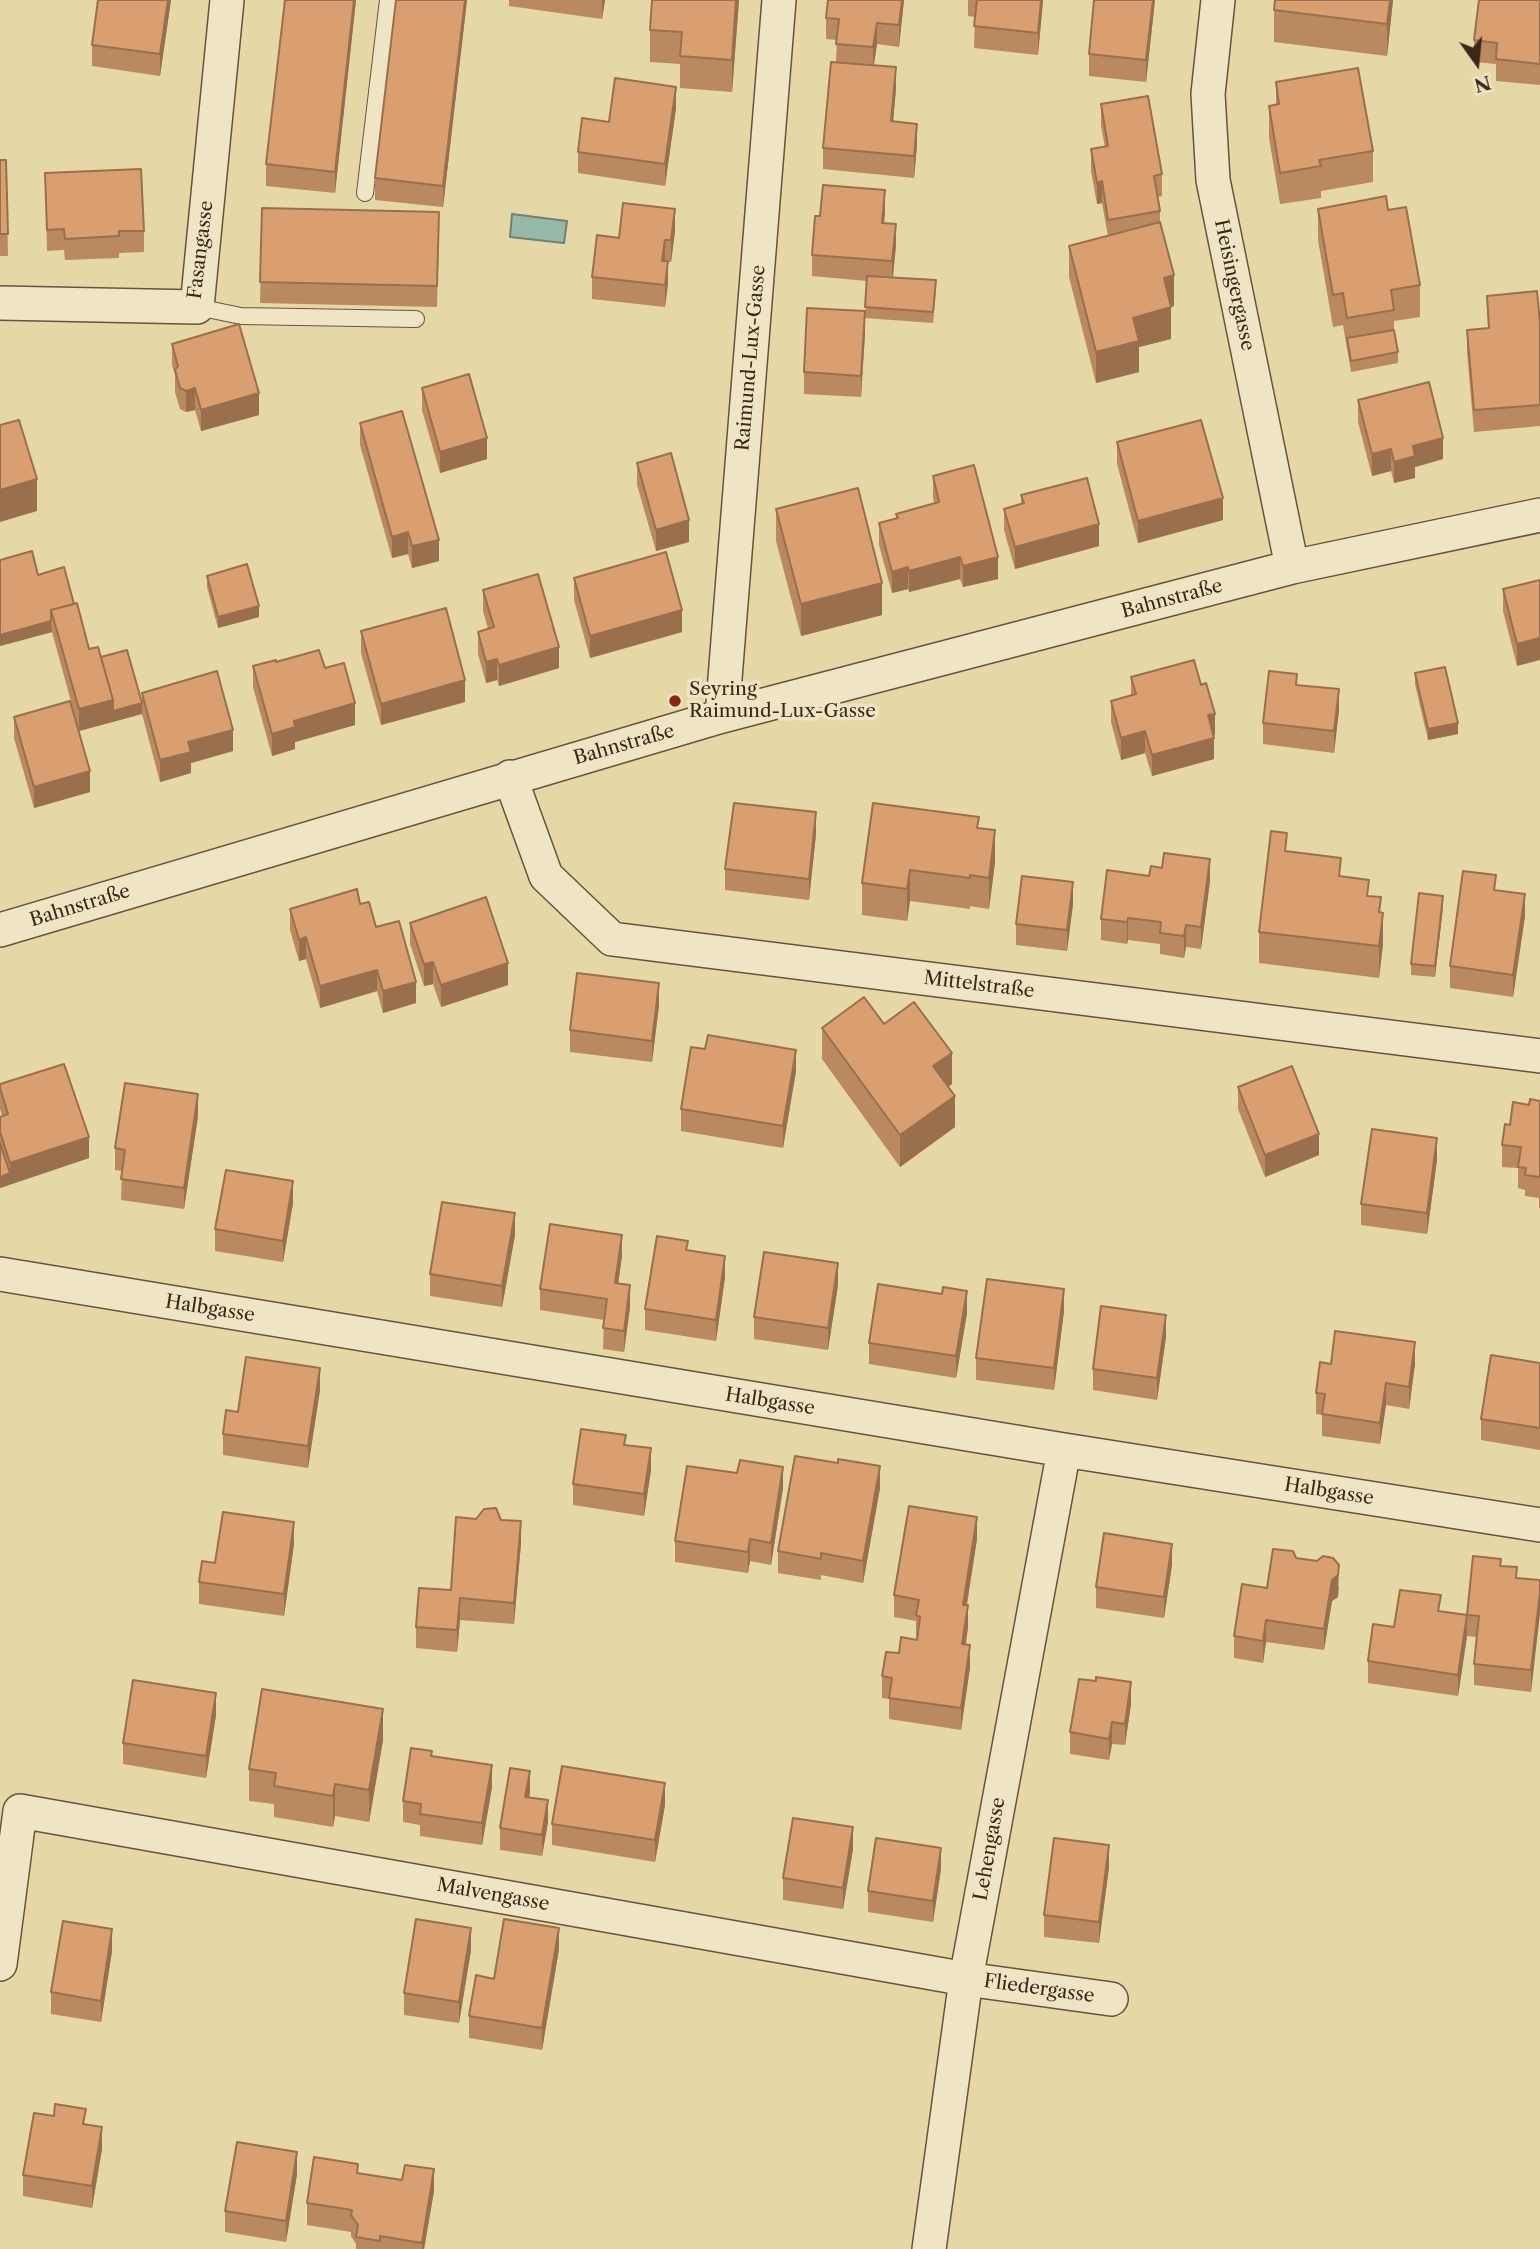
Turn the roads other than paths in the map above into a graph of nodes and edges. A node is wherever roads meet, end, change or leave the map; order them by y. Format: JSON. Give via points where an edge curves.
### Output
{"nodes":[{"id":1,"x":227,"y":0,"type":"edge"},
{"id":2,"x":388,"y":0,"type":"edge"},
{"id":3,"x":779,"y":0,"type":"edge"},
{"id":4,"x":1218,"y":0,"type":"edge"},
{"id":5,"x":365,"y":193,"type":"dead end"},
{"id":6,"x":0,"y":303,"type":"edge"},
{"id":7,"x":197,"y":307,"type":"junction"},
{"id":8,"x":416,"y":320,"type":"dead end"},
{"id":9,"x":1540,"y":515,"type":"edge"},
{"id":10,"x":1292,"y":567,"type":"junction"},
{"id":11,"x":722,"y":716,"type":"junction"},
{"id":12,"x":510,"y":778,"type":"junction"},
{"id":13,"x":0,"y":930,"type":"edge"},
{"id":14,"x":1540,"y":1056,"type":"edge"},
{"id":15,"x":0,"y":1274,"type":"edge"},
{"id":16,"x":1064,"y":1450,"type":"junction"},
{"id":17,"x":1540,"y":1525,"type":"edge"},
{"id":18,"x":0,"y":1964,"type":"edge"},
{"id":19,"x":966,"y":1979,"type":"junction"},
{"id":20,"x":1111,"y":1999,"type":"dead end"},
{"id":21,"x":929,"y":2249,"type":"edge"}],
"edges":[{"from":1,"to":7,"type":"street","name":"Fasangasse"},
{"from":2,"to":5,"type":"lane"},
{"from":3,"to":11,"type":"street","name":"Raimund-Lux-Gasse"},
{"from":4,"to":10,"type":"street","name":"Heisingergasse","via":[[1208,94],[1213,180]]},
{"from":6,"to":7,"type":"street","name":"Fasangasse"},
{"from":7,"to":8,"type":"lane","via":[[241,316]]},
{"from":9,"to":10,"type":"street","name":"Bahnstraße"},
{"from":10,"to":11,"type":"street","name":"Bahnstraße"},
{"from":11,"to":12,"type":"street","name":"Bahnstraße"},
{"from":12,"to":13,"type":"street","name":"Bahnstraße"},
{"from":12,"to":14,"type":"street","name":"Mittelstraße","via":[[546,876],[612,939]]},
{"from":15,"to":16,"type":"street","name":"Halbgasse"},
{"from":16,"to":17,"type":"street","name":"Halbgasse"},
{"from":16,"to":19,"type":"street","name":"Lehengasse"},
{"from":18,"to":19,"type":"street","name":"Malvengasse","via":[[20,1811]]},
{"from":19,"to":20,"type":"street","name":"Fliedergasse"},
{"from":19,"to":21,"type":"street","name":"Lehengasse"}]}
